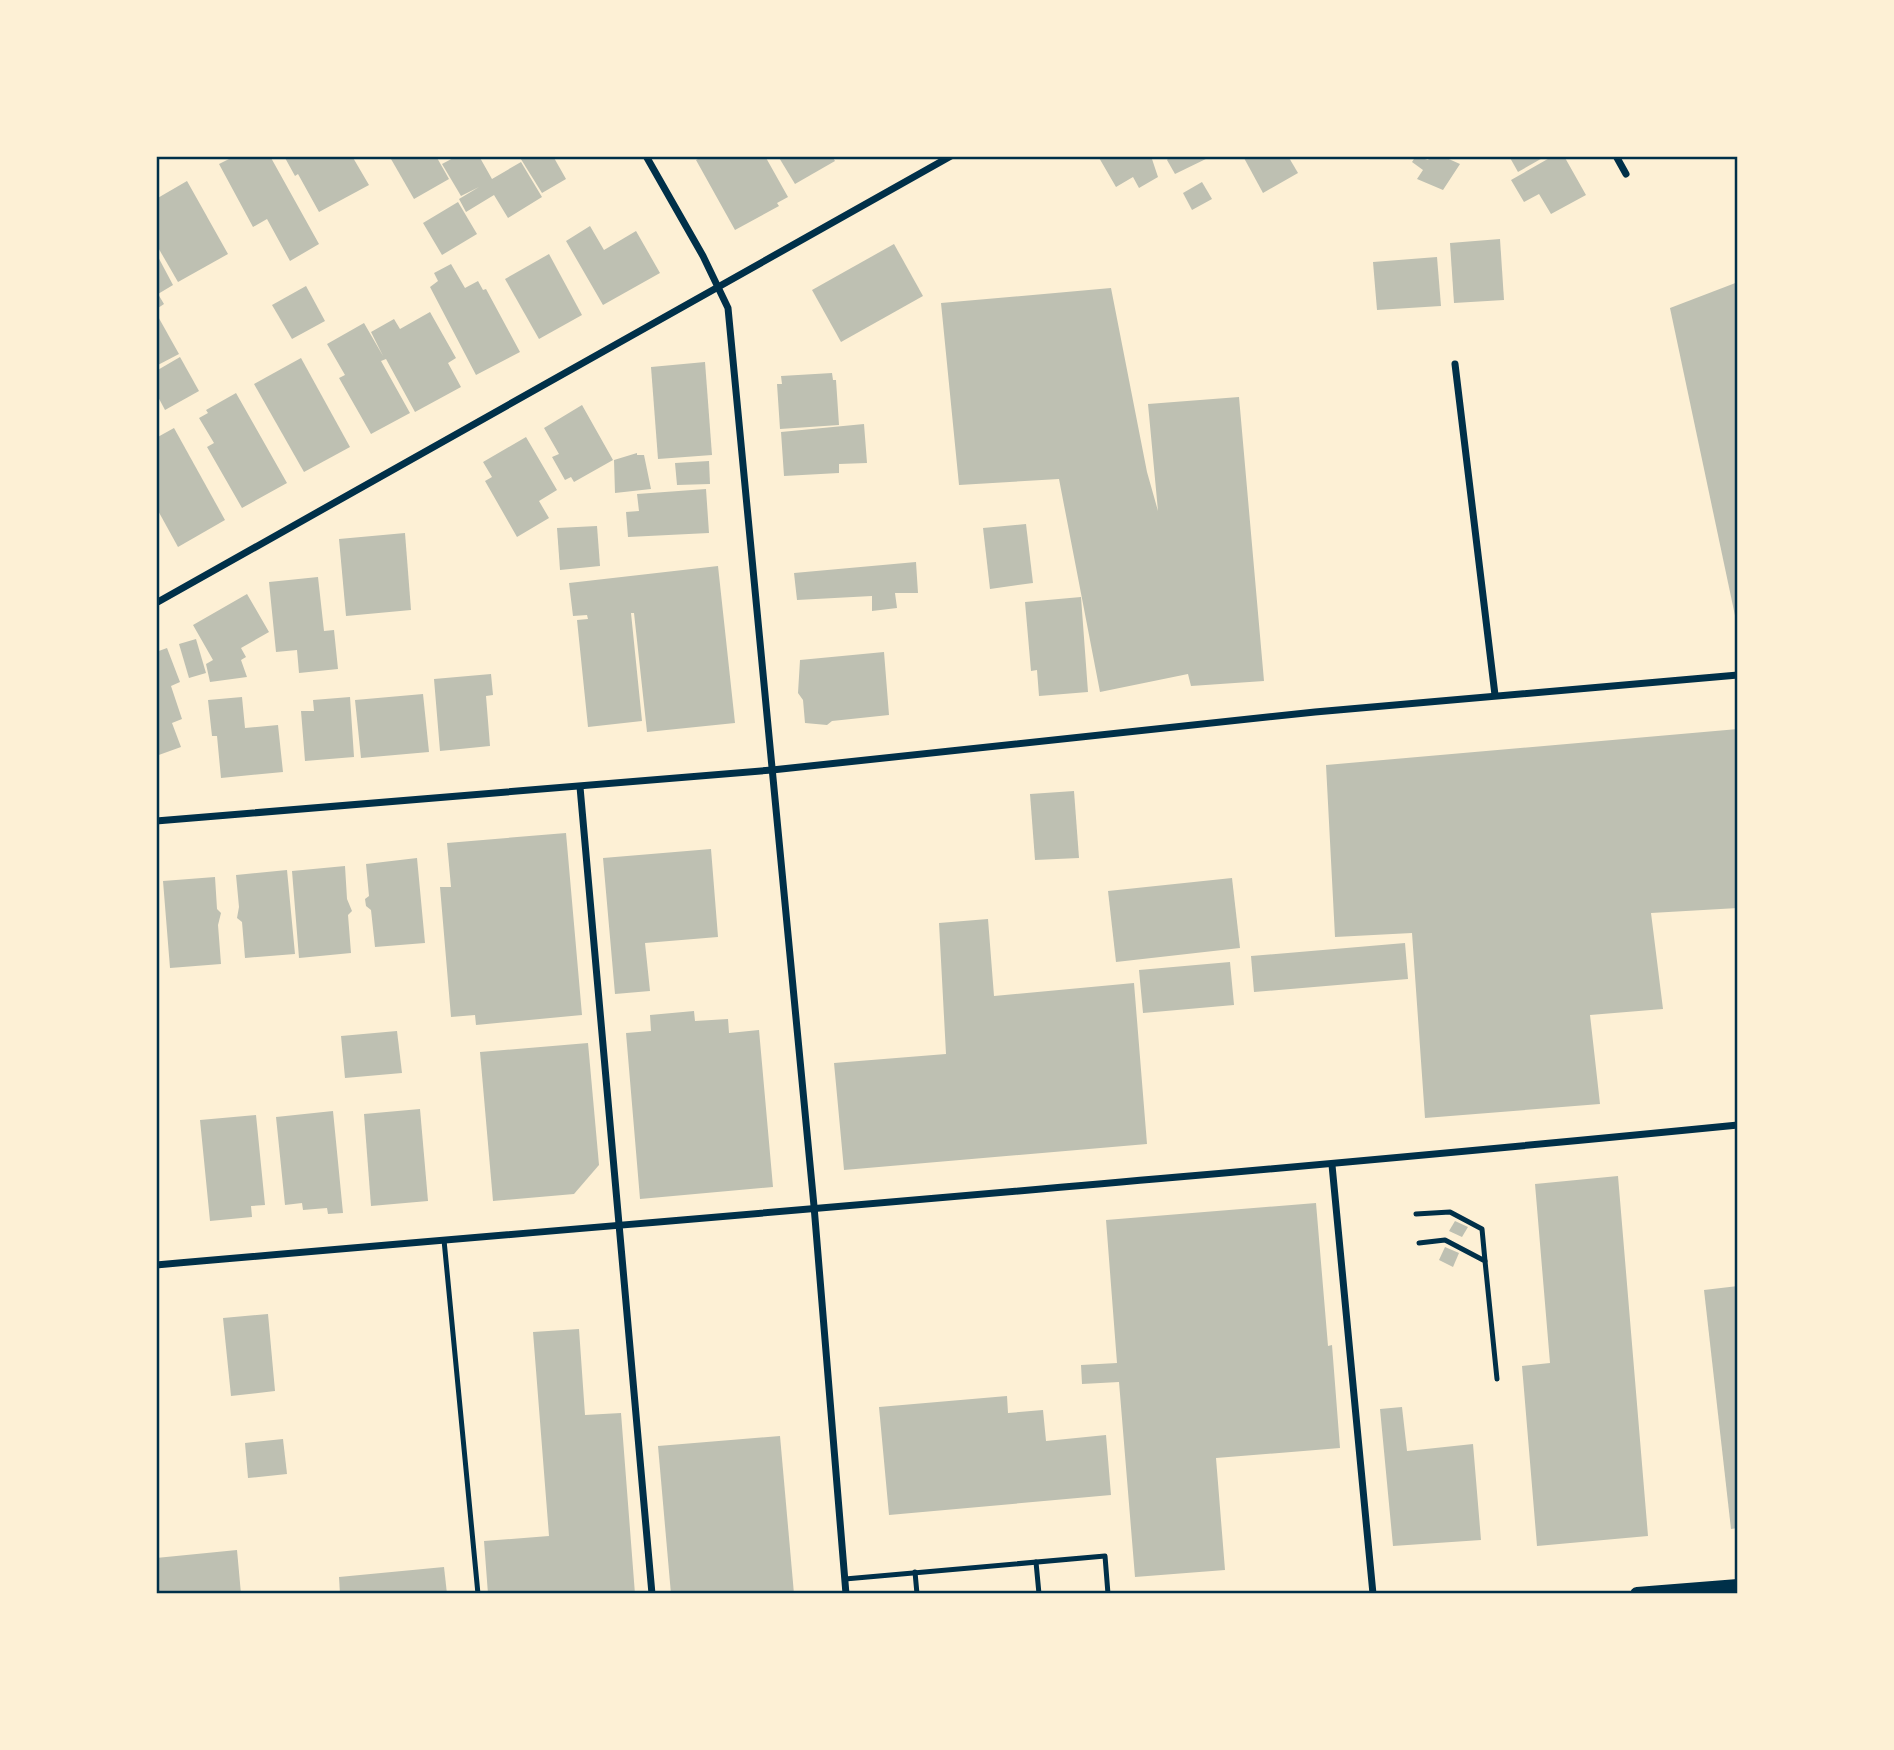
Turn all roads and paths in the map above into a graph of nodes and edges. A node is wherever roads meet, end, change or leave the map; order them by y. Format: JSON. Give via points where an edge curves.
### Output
{"nodes":[{"id":1,"x":646,"y":156,"type":"edge"},
{"id":2,"x":951,"y":156,"type":"edge"},
{"id":3,"x":1616,"y":156,"type":"edge"},
{"id":4,"x":1626,"y":174,"type":"dead end"},
{"id":5,"x":719,"y":286,"type":"junction"},
{"id":6,"x":1455,"y":364,"type":"dead end"},
{"id":7,"x":156,"y":603,"type":"edge"},
{"id":8,"x":1738,"y":675,"type":"edge"},
{"id":9,"x":1495,"y":695,"type":"junction"},
{"id":10,"x":772,"y":770,"type":"junction"},
{"id":11,"x":580,"y":787,"type":"junction"},
{"id":12,"x":156,"y":821,"type":"edge"},
{"id":13,"x":1738,"y":1125,"type":"edge"},
{"id":14,"x":1332,"y":1165,"type":"junction"},
{"id":15,"x":814,"y":1206,"type":"junction"},
{"id":16,"x":1416,"y":1214,"type":"dead end"},
{"id":17,"x":618,"y":1224,"type":"junction"},
{"id":18,"x":444,"y":1240,"type":"junction"},
{"id":19,"x":1419,"y":1243,"type":"dead end"},
{"id":20,"x":1485,"y":1261,"type":"junction"},
{"id":21,"x":156,"y":1265,"type":"edge"},
{"id":22,"x":1497,"y":1379,"type":"dead end"},
{"id":23,"x":1036,"y":1562,"type":"junction"},
{"id":24,"x":915,"y":1572,"type":"junction"},
{"id":25,"x":845,"y":1579,"type":"junction"},
{"id":26,"x":1738,"y":1586,"type":"edge"},
{"id":27,"x":478,"y":1594,"type":"edge"},
{"id":28,"x":652,"y":1594,"type":"edge"},
{"id":29,"x":846,"y":1594,"type":"edge"},
{"id":30,"x":917,"y":1594,"type":"edge"},
{"id":31,"x":1039,"y":1594,"type":"edge"},
{"id":32,"x":1108,"y":1594,"type":"edge"},
{"id":33,"x":1373,"y":1594,"type":"edge"},
{"id":34,"x":1637,"y":1594,"type":"edge"}],
"edges":[{"from":1,"to":5,"type":"street"},
{"from":2,"to":5,"type":"street"},
{"from":3,"to":4,"type":"street"},
{"from":5,"to":7,"type":"street"},
{"from":5,"to":10,"type":"street","via":[[728,307]]},
{"from":6,"to":9,"type":"street"},
{"from":8,"to":9,"type":"street"},
{"from":9,"to":10,"type":"street"},
{"from":10,"to":11,"type":"street"},
{"from":10,"to":15,"type":"street"},
{"from":11,"to":12,"type":"street"},
{"from":11,"to":17,"type":"street"},
{"from":13,"to":14,"type":"street"},
{"from":14,"to":15,"type":"street"},
{"from":14,"to":33,"type":"street"},
{"from":15,"to":17,"type":"street"},
{"from":15,"to":25,"type":"street"},
{"from":16,"to":20,"type":"lane","via":[[1450,1212],[1482,1230]]},
{"from":17,"to":18,"type":"street"},
{"from":17,"to":28,"type":"street"},
{"from":18,"to":21,"type":"street"},
{"from":18,"to":27,"type":"lane"},
{"from":19,"to":20,"type":"lane","via":[[1446,1240]]},
{"from":20,"to":22,"type":"lane"},
{"from":23,"to":24,"type":"lane"},
{"from":23,"to":31,"type":"lane"},
{"from":23,"to":32,"type":"lane","via":[[1105,1556]]},
{"from":24,"to":25,"type":"lane"},
{"from":24,"to":30,"type":"lane"},
{"from":25,"to":29,"type":"street"},
{"from":26,"to":34,"type":"main road"}]}
